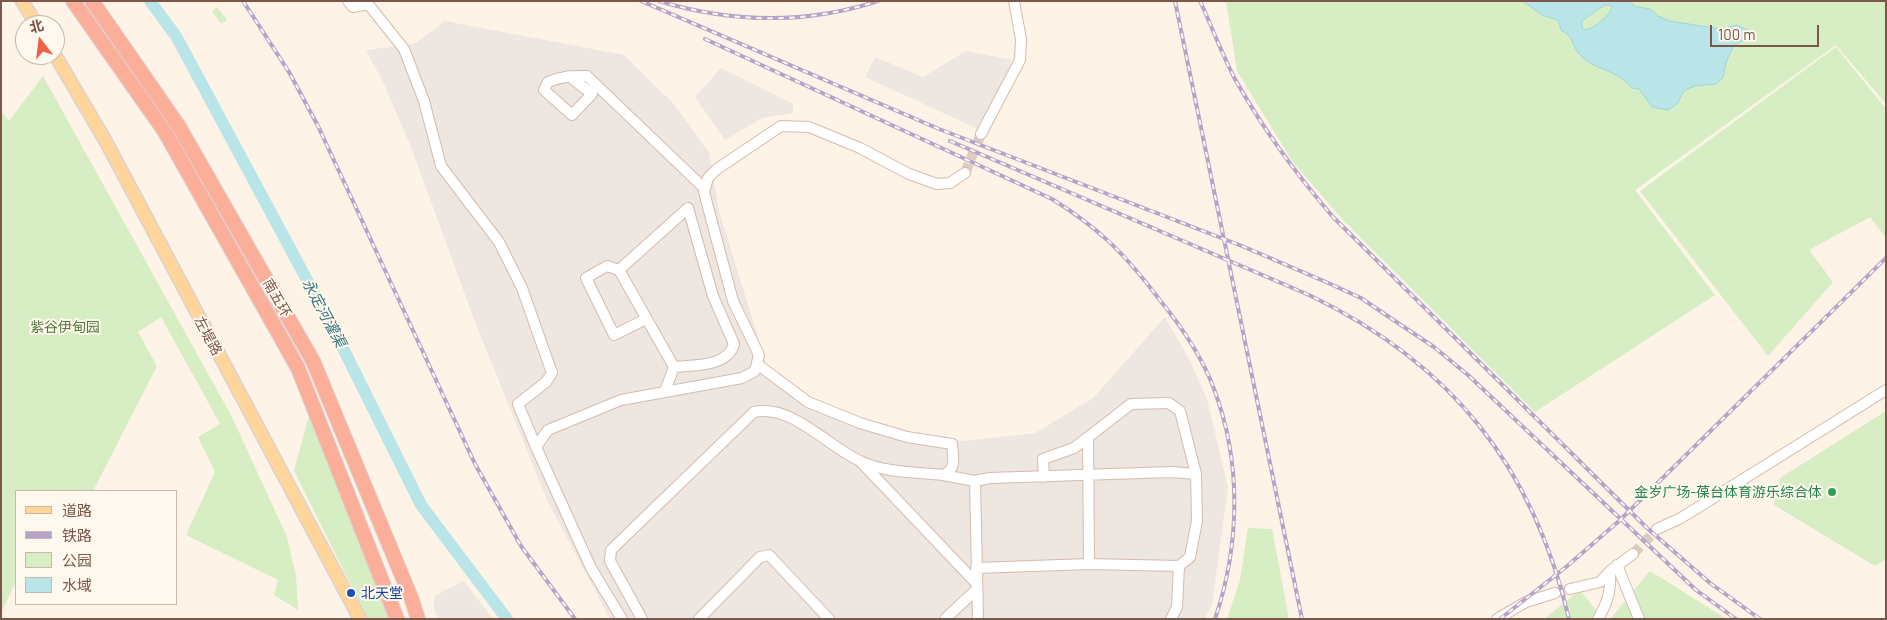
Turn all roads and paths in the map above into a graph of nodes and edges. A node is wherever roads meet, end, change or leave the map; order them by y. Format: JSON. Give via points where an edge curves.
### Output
{"nodes":[{"id":1,"x":22,"y":1,"type":"edge"},
{"id":2,"x":73,"y":1,"type":"edge"},
{"id":3,"x":92,"y":1,"type":"edge"},
{"id":4,"x":348,"y":1,"type":"edge"},
{"id":5,"x":1014,"y":1,"type":"edge"},
{"id":6,"x":31,"y":15,"type":"edge"},
{"id":7,"x":61,"y":65,"type":"edge"},
{"id":8,"x":569,"y":76,"type":"junction"},
{"id":9,"x":981,"y":134,"type":"tunnel mouth"},
{"id":10,"x":965,"y":173,"type":"tunnel mouth"},
{"id":11,"x":705,"y":189,"type":"junction"},
{"id":12,"x":619,"y":270,"type":"junction"},
{"id":13,"x":646,"y":319,"type":"junction"},
{"id":14,"x":756,"y":364,"type":"junction"},
{"id":15,"x":674,"y":367,"type":"junction"},
{"id":16,"x":1886,"y":390,"type":"edge"},
{"id":17,"x":666,"y":391,"type":"junction"},
{"id":18,"x":1088,"y":437,"type":"junction"},
{"id":19,"x":536,"y":447,"type":"junction"},
{"id":20,"x":860,"y":461,"type":"junction"},
{"id":21,"x":1196,"y":474,"type":"junction"},
{"id":22,"x":943,"y":475,"type":"junction"},
{"id":23,"x":1088,"y":475,"type":"junction"},
{"id":24,"x":1044,"y":477,"type":"junction"},
{"id":25,"x":975,"y":481,"type":"junction"},
{"id":26,"x":1657,"y":529,"type":"tunnel mouth"},
{"id":27,"x":1633,"y":554,"type":"tunnel mouth"},
{"id":28,"x":1089,"y":564,"type":"junction"},
{"id":29,"x":1179,"y":566,"type":"junction"},
{"id":30,"x":976,"y":568,"type":"junction"},
{"id":31,"x":1614,"y":568,"type":"junction"},
{"id":32,"x":977,"y":586,"type":"junction"},
{"id":33,"x":1570,"y":589,"type":"tunnel mouth"},
{"id":34,"x":1555,"y":593,"type":"tunnel mouth"},
{"id":35,"x":360,"y":619,"type":"edge"},
{"id":36,"x":397,"y":619,"type":"edge"},
{"id":37,"x":418,"y":619,"type":"edge"},
{"id":38,"x":622,"y":619,"type":"edge"},
{"id":39,"x":642,"y":619,"type":"edge"},
{"id":40,"x":699,"y":619,"type":"edge"},
{"id":41,"x":829,"y":619,"type":"edge"},
{"id":42,"x":945,"y":619,"type":"edge"},
{"id":43,"x":978,"y":619,"type":"edge"},
{"id":44,"x":1171,"y":619,"type":"edge"},
{"id":45,"x":1497,"y":619,"type":"edge"},
{"id":46,"x":1598,"y":619,"type":"edge"},
{"id":47,"x":1640,"y":619,"type":"edge"}],
"edges":[{"from":1,"to":6,"type":"main road"},
{"from":2,"to":36,"type":"highway","name":"南五环","via":[[165,132],[298,368]]},
{"from":3,"to":37,"type":"highway","name":"南五环","via":[[178,125],[313,361]]},
{"from":4,"to":19,"type":"street","via":[[353,7],[368,4],[404,48],[424,101],[441,166],[499,242],[522,288],[552,372],[546,382],[518,404]]},
{"from":5,"to":9,"type":"street","via":[[1020,60]]},
{"from":7,"to":35,"type":"main road","name":"左堤路","via":[[105,140]]},
{"from":8,"to":8,"type":"street","via":[[548,82],[544,90],[572,115],[592,94]]},
{"from":8,"to":11,"type":"street","via":[[587,76]]},
{"from":10,"to":11,"type":"street","via":[[950,183],[937,184],[809,127],[781,126],[717,169],[708,178]]},
{"from":11,"to":14,"type":"street","via":[[733,301],[759,355]]},
{"from":12,"to":13,"type":"street"},
{"from":12,"to":13,"type":"street","via":[[607,266],[586,278],[614,335]]},
{"from":12,"to":15,"type":"street","via":[[688,208],[713,296],[734,344],[726,357],[714,362]]},
{"from":13,"to":15,"type":"street"},
{"from":14,"to":17,"type":"street","via":[[755,371],[742,378]]},
{"from":14,"to":22,"type":"street","via":[[808,402],[897,434],[952,444],[954,466],[951,472]]},
{"from":15,"to":17,"type":"street"},
{"from":16,"to":26,"type":"street","via":[[1681,518]]},
{"from":17,"to":19,"type":"street","via":[[621,400],[548,430]]},
{"from":18,"to":21,"type":"street","via":[[1131,404],[1169,403],[1180,411]]},
{"from":18,"to":23,"type":"street"},
{"from":18,"to":24,"type":"street","via":[[1074,448],[1043,459]]},
{"from":19,"to":38,"type":"street","via":[[591,568]]},
{"from":20,"to":22,"type":"street","via":[[887,469]]},
{"from":20,"to":32,"type":"street"},
{"from":20,"to":39,"type":"street","via":[[781,412],[754,412],[611,550],[610,561]]},
{"from":21,"to":23,"type":"street"},
{"from":21,"to":29,"type":"street","via":[[1197,521],[1190,557]]},
{"from":22,"to":25,"type":"street"},
{"from":23,"to":24,"type":"street"},
{"from":23,"to":28,"type":"street"},
{"from":24,"to":25,"type":"street"},
{"from":25,"to":30,"type":"street"},
{"from":27,"to":31,"type":"street"},
{"from":28,"to":29,"type":"street"},
{"from":28,"to":30,"type":"street"},
{"from":29,"to":44,"type":"street","via":[[1177,607]]},
{"from":30,"to":32,"type":"street"},
{"from":31,"to":33,"type":"street","via":[[1600,582]]},
{"from":31,"to":46,"type":"street","via":[[1607,604]]},
{"from":31,"to":47,"type":"street"},
{"from":32,"to":42,"type":"street"},
{"from":32,"to":43,"type":"street"},
{"from":34,"to":45,"type":"street","via":[[1526,602]]},
{"from":40,"to":41,"type":"street","via":[[760,557],[769,555]]}]}
